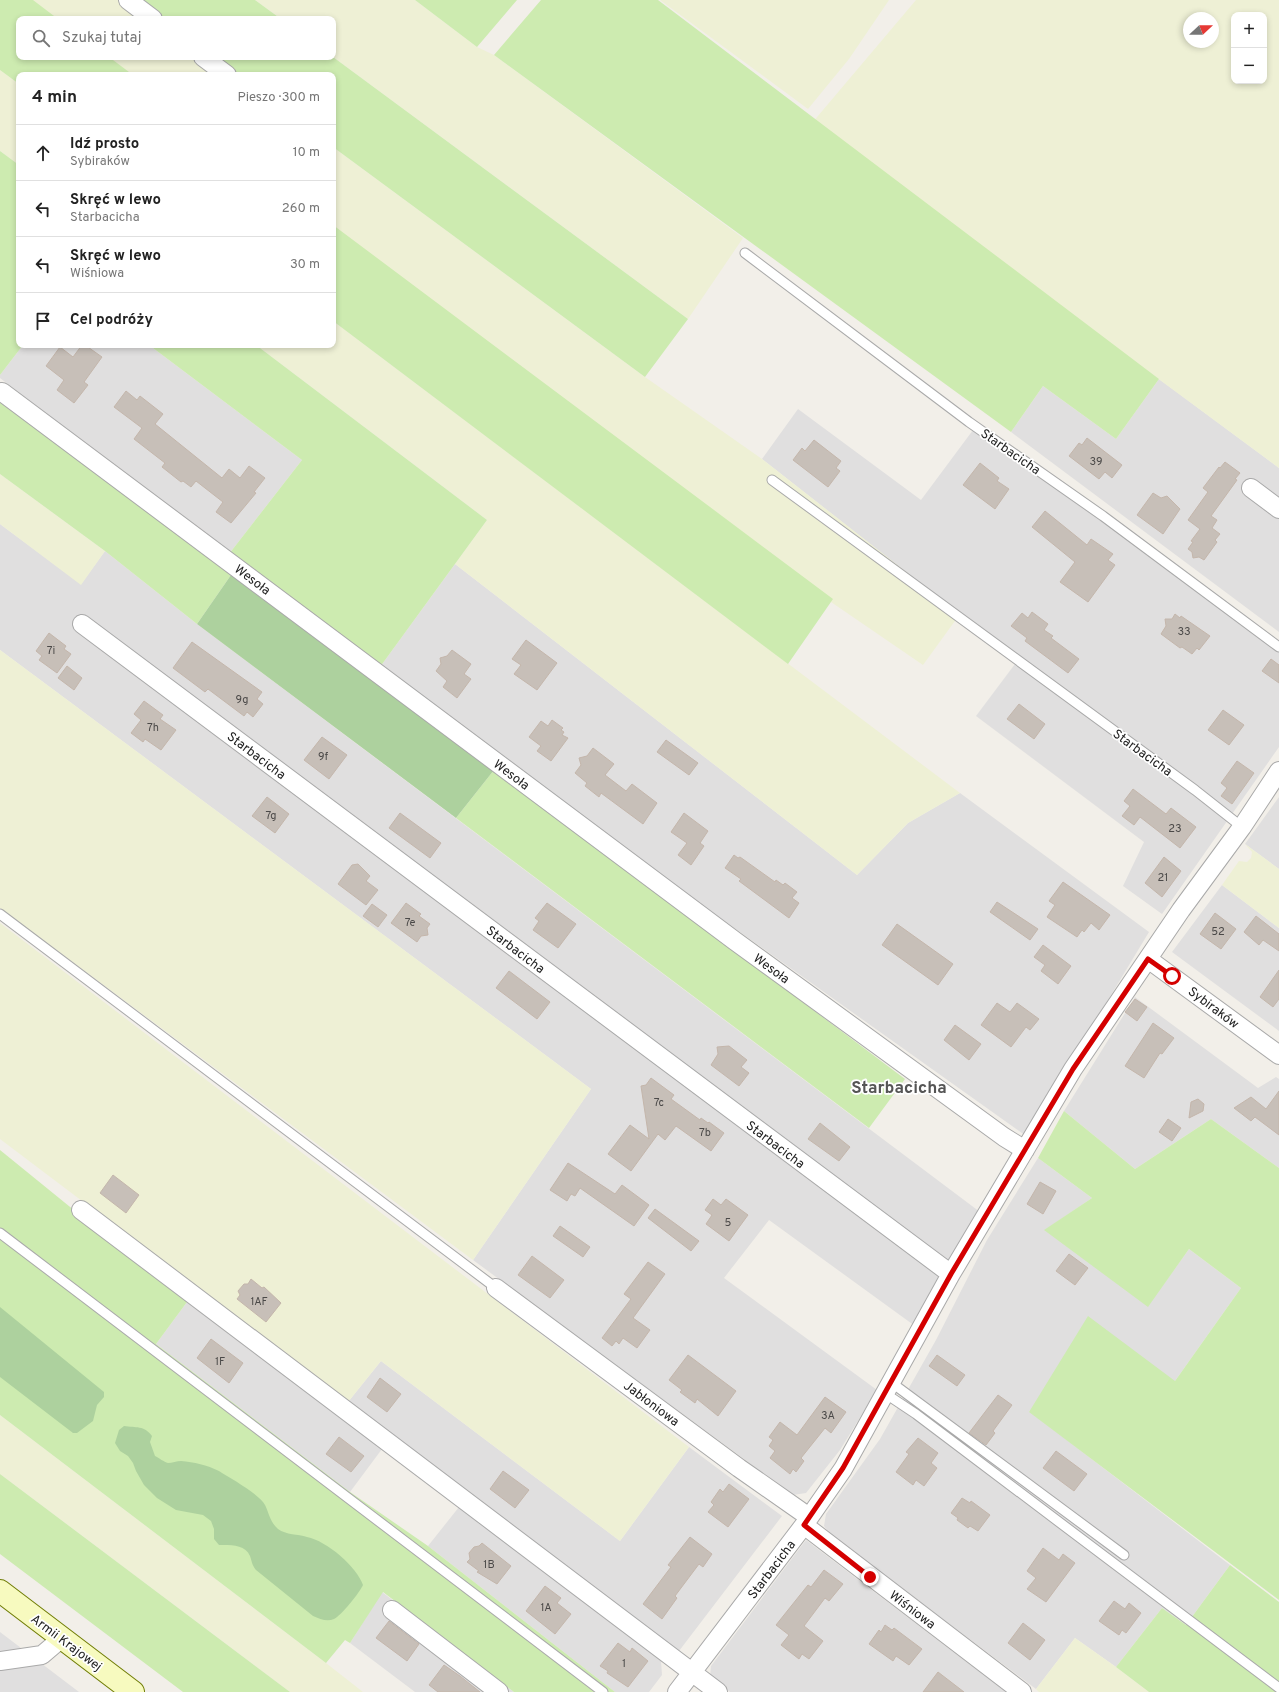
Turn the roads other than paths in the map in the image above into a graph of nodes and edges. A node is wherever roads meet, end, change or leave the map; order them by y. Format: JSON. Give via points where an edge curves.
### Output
{"nodes":[{"id":1,"x":128,"y":0,"type":"edge"},
{"id":2,"x":149,"y":16,"type":"edge"},
{"id":3,"x":207,"y":60,"type":"edge"},
{"id":4,"x":223,"y":72,"type":"edge"},
{"id":5,"x":745,"y":253,"type":"dead end"},
{"id":6,"x":2,"y":392,"type":"dead end"},
{"id":7,"x":772,"y":480,"type":"dead end"},
{"id":8,"x":1251,"y":488,"type":"dead end"},
{"id":9,"x":1279,"y":509,"type":"edge"},
{"id":10,"x":82,"y":624,"type":"dead end"},
{"id":11,"x":1279,"y":647,"type":"edge"},
{"id":12,"x":1279,"y":771,"type":"edge"},
{"id":13,"x":1242,"y":827,"type":"junction"},
{"id":14,"x":0,"y":914,"type":"edge"},
{"id":15,"x":1148,"y":959,"type":"junction"},
{"id":16,"x":1279,"y":1055,"type":"edge"},
{"id":17,"x":1026,"y":1150,"type":"junction"},
{"id":18,"x":81,"y":1210,"type":"dead end"},
{"id":19,"x":0,"y":1233,"type":"edge"},
{"id":20,"x":951,"y":1274,"type":"junction"},
{"id":21,"x":496,"y":1288,"type":"joint"},
{"id":22,"x":889,"y":1388,"type":"junction"},
{"id":23,"x":806,"y":1521,"type":"junction"},
{"id":24,"x":1124,"y":1555,"type":"dead end"},
{"id":25,"x":0,"y":1591,"type":"edge"},
{"id":26,"x":392,"y":1610,"type":"dead end"},
{"id":27,"x":62,"y":1638,"type":"junction"},
{"id":28,"x":0,"y":1661,"type":"edge"},
{"id":29,"x":692,"y":1672,"type":"junction"},
{"id":30,"x":1279,"y":1688,"type":"edge"},
{"id":31,"x":133,"y":1692,"type":"edge"},
{"id":32,"x":499,"y":1692,"type":"edge"},
{"id":33,"x":603,"y":1692,"type":"edge"},
{"id":34,"x":677,"y":1692,"type":"edge"},
{"id":35,"x":718,"y":1692,"type":"edge"},
{"id":36,"x":1022,"y":1692,"type":"edge"}],
"edges":[{"from":1,"to":2,"type":"street"},
{"from":3,"to":4,"type":"street"},
{"from":5,"to":11,"type":"lane","name":"Starbacicha","via":[[969,422],[1103,516]]},
{"from":6,"to":17,"type":"street","name":"Wesoła","via":[[735,941],[1004,1137]]},
{"from":7,"to":13,"type":"lane","name":"Starbacicha"},
{"from":8,"to":9,"type":"street"},
{"from":10,"to":20,"type":"street","name":"Starbacicha"},
{"from":12,"to":13,"type":"street","name":"Starbacicha"},
{"from":13,"to":15,"type":"street","name":"Starbacicha"},
{"from":14,"to":21,"type":"lane"},
{"from":15,"to":16,"type":"street","name":"Sybiraków"},
{"from":15,"to":17,"type":"street","name":"Starbacicha","via":[[1073,1069]]},
{"from":17,"to":20,"type":"street","name":"Starbacicha"},
{"from":18,"to":29,"type":"street"},
{"from":19,"to":33,"type":"lane"},
{"from":20,"to":22,"type":"street","name":"Starbacicha"},
{"from":21,"to":23,"type":"street","name":"Jabłoniowa","via":[[739,1468]]},
{"from":22,"to":23,"type":"street","name":"Starbacicha","via":[[843,1468]]},
{"from":22,"to":24,"type":"lane"},
{"from":22,"to":30,"type":"lane","via":[[916,1414]]},
{"from":23,"to":29,"type":"street","name":"Starbacicha"},
{"from":23,"to":36,"type":"street","name":"Wiśniowa"},
{"from":25,"to":27,"type":"street","name":"Armii Krajowej"},
{"from":26,"to":32,"type":"street"},
{"from":27,"to":28,"type":"street","via":[[42,1655]]},
{"from":27,"to":31,"type":"street","name":"Armii Krajowej"},
{"from":29,"to":34,"type":"street","name":"Starbacicha"},
{"from":29,"to":35,"type":"street"}]}
